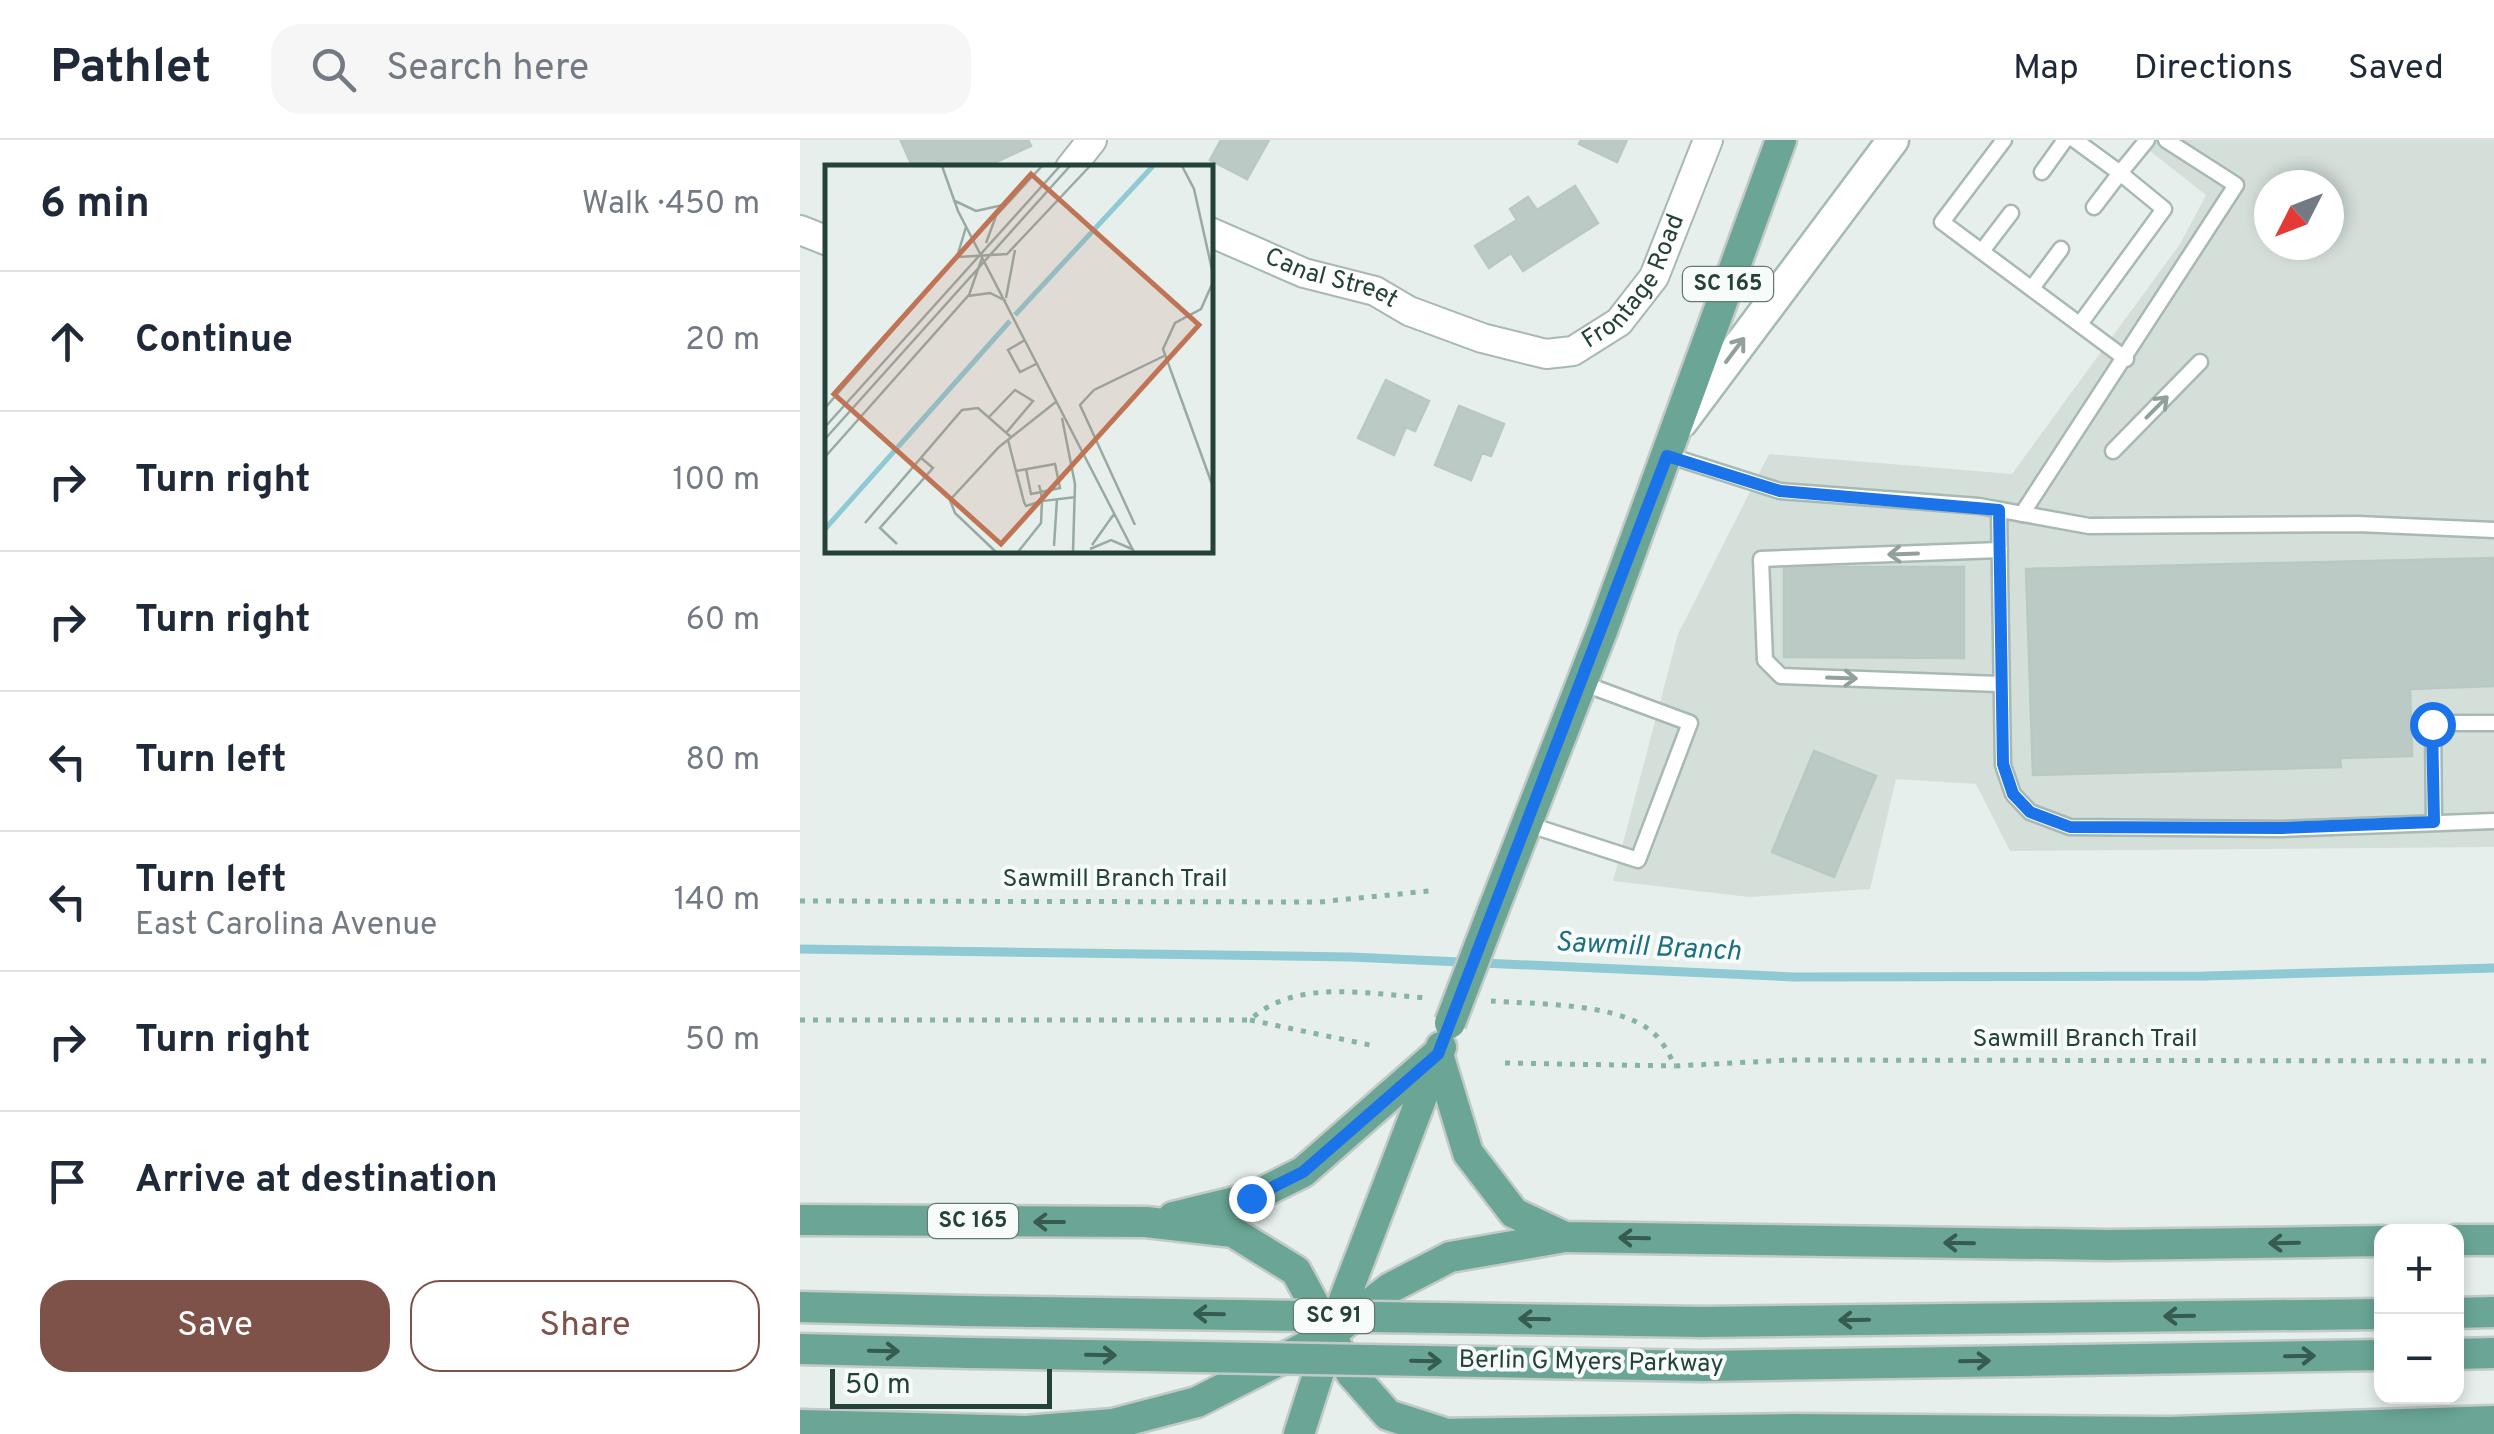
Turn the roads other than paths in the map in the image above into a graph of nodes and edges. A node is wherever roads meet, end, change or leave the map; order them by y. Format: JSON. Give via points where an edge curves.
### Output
{"nodes":[{"id":1,"x":1092,"y":140,"type":"edge"},
{"id":2,"x":1708,"y":140,"type":"edge"},
{"id":3,"x":1781,"y":140,"type":"edge"},
{"id":4,"x":1893,"y":140,"type":"edge"},
{"id":5,"x":2004,"y":140,"type":"edge"},
{"id":6,"x":2066,"y":140,"type":"edge"},
{"id":7,"x":2075,"y":140,"type":"edge"},
{"id":8,"x":2147,"y":140,"type":"edge"},
{"id":9,"x":2166,"y":140,"type":"edge"},
{"id":10,"x":1072,"y":165,"type":"edge"},
{"id":11,"x":2042,"y":172,"type":"dead end"},
{"id":12,"x":2120,"y":173,"type":"junction"},
{"id":13,"x":2094,"y":207,"type":"dead end"},
{"id":14,"x":2011,"y":213,"type":"dead end"},
{"id":15,"x":800,"y":230,"type":"edge"},
{"id":16,"x":1212,"y":233,"type":"edge"},
{"id":17,"x":825,"y":240,"type":"edge"},
{"id":18,"x":2062,"y":250,"type":"dead end"},
{"id":19,"x":1982,"y":252,"type":"junction"},
{"id":20,"x":2032,"y":288,"type":"junction"},
{"id":21,"x":2080,"y":324,"type":"junction"},
{"id":22,"x":1452,"y":328,"type":"joint"},
{"id":23,"x":2126,"y":358,"type":"junction"},
{"id":24,"x":2200,"y":362,"type":"dead end"},
{"id":25,"x":1672,"y":442,"type":"junction"},
{"id":26,"x":2113,"y":451,"type":"dead end"},
{"id":27,"x":1999,"y":510,"type":"junction"},
{"id":28,"x":2022,"y":514,"type":"junction"},
{"id":29,"x":2494,"y":530,"type":"edge"},
{"id":30,"x":2000,"y":550,"type":"junction"},
{"id":31,"x":1582,"y":683,"type":"junction"},
{"id":32,"x":2000,"y":684,"type":"junction"},
{"id":33,"x":2494,"y":723,"type":"edge"},
{"id":34,"x":2494,"y":821,"type":"edge"},
{"id":35,"x":2434,"y":822,"type":"junction"},
{"id":36,"x":1527,"y":824,"type":"junction"},
{"id":37,"x":1438,"y":1054,"type":"junction"},
{"id":38,"x":800,"y":1220,"type":"edge"},
{"id":39,"x":1146,"y":1222,"type":"junction"},
{"id":40,"x":1565,"y":1238,"type":"junction"},
{"id":41,"x":2464,"y":1240,"type":"edge"},
{"id":42,"x":2494,"y":1240,"type":"edge"},
{"id":43,"x":2374,"y":1242,"type":"edge"},
{"id":44,"x":800,"y":1307,"type":"edge"},
{"id":45,"x":2494,"y":1312,"type":"edge"},
{"id":46,"x":2464,"y":1313,"type":"edge"},
{"id":47,"x":2374,"y":1314,"type":"edge"},
{"id":48,"x":1331,"y":1334,"type":"junction"},
{"id":49,"x":800,"y":1349,"type":"edge"},
{"id":50,"x":2494,"y":1353,"type":"edge"},
{"id":51,"x":2464,"y":1354,"type":"edge"},
{"id":52,"x":2374,"y":1355,"type":"edge"},
{"id":53,"x":2494,"y":1421,"type":"edge"},
{"id":54,"x":800,"y":1425,"type":"edge"},
{"id":55,"x":1030,"y":1432,"type":"edge"},
{"id":56,"x":1436,"y":1433,"type":"edge"},
{"id":57,"x":1299,"y":1434,"type":"edge"}],
"edges":[{"from":1,"to":10,"type":"street"},
{"from":2,"to":22,"type":"street","name":"Frontage Road","via":[[1654,277],[1619,322],[1573,351],[1546,354]]},
{"from":3,"to":25,"type":"main road","number":"SC 165"},
{"from":25,"to":4,"type":"main road","number":"SC 165","one_way":true},
{"from":5,"to":19,"type":"lane","via":[[1942,222]]},
{"from":6,"to":11,"type":"lane"},
{"from":7,"to":12,"type":"lane"},
{"from":8,"to":12,"type":"lane"},
{"from":9,"to":23,"type":"lane","via":[[2236,185]]},
{"from":12,"to":13,"type":"lane"},
{"from":12,"to":21,"type":"lane","via":[[2164,209]]},
{"from":14,"to":19,"type":"lane"},
{"from":15,"to":17,"type":"street"},
{"from":16,"to":22,"type":"street","name":"Canal Street","via":[[1304,273],[1375,291]]},
{"from":18,"to":20,"type":"lane"},
{"from":19,"to":20,"type":"lane"},
{"from":20,"to":21,"type":"lane"},
{"from":21,"to":23,"type":"lane"},
{"from":23,"to":28,"type":"lane"},
{"from":26,"to":24,"type":"lane","one_way":true},
{"from":25,"to":27,"type":"lane","via":[[1780,491]]},
{"from":25,"to":31,"type":"main road"},
{"from":27,"to":28,"type":"lane"},
{"from":27,"to":30,"type":"lane"},
{"from":28,"to":29,"type":"lane","via":[[2088,526]]},
{"from":30,"to":32,"type":"lane"},
{"from":30,"to":32,"type":"lane","one_way":true,"via":[[1761,560],[1765,660],[1781,676]]},
{"from":31,"to":36,"type":"main road"},
{"from":31,"to":36,"type":"lane","via":[[1690,723],[1638,860]]},
{"from":32,"to":35,"type":"lane","via":[[2003,764],[2013,794],[2030,812],[2070,827]]},
{"from":33,"to":35,"type":"lane","via":[[2432,724]]},
{"from":34,"to":35,"type":"lane"},
{"from":36,"to":37,"type":"main road","bridge":true,"via":[[1447,1011]]},
{"from":37,"to":39,"type":"main road","number":"SC 165","via":[[1303,1172],[1228,1205]]},
{"from":37,"to":40,"type":"main road","via":[[1468,1153],[1514,1213]]},
{"from":37,"to":48,"type":"main road"},
{"from":39,"to":38,"type":"main road","number":"SC 165","one_way":true},
{"from":39,"to":48,"type":"main road","via":[[1234,1232],[1296,1271]]},
{"from":43,"to":40,"type":"main road","one_way":true},
{"from":40,"to":48,"type":"main road","via":[[1450,1257],[1390,1288]]},
{"from":41,"to":42,"type":"main road"},
{"from":47,"to":44,"type":"main road","name":"Berlin G Myers Parkway","number":"SC 91","one_way":true,"bridge":true,"via":[[1702,1322]]},
{"from":45,"to":46,"type":"main road"},
{"from":48,"to":55,"type":"main road","via":[[1197,1402],[1112,1424]]},
{"from":48,"to":56,"type":"main road","via":[[1351,1373],[1388,1415]]},
{"from":48,"to":57,"type":"main road"},
{"from":49,"to":52,"type":"main road","name":"Berlin G Myers Parkway","number":"SC 91","one_way":true,"bridge":true,"via":[[1703,1366]]},
{"from":50,"to":51,"type":"main road"},
{"from":53,"to":56,"type":"main road","via":[[2170,1432]]},
{"from":54,"to":55,"type":"main road"}]}
